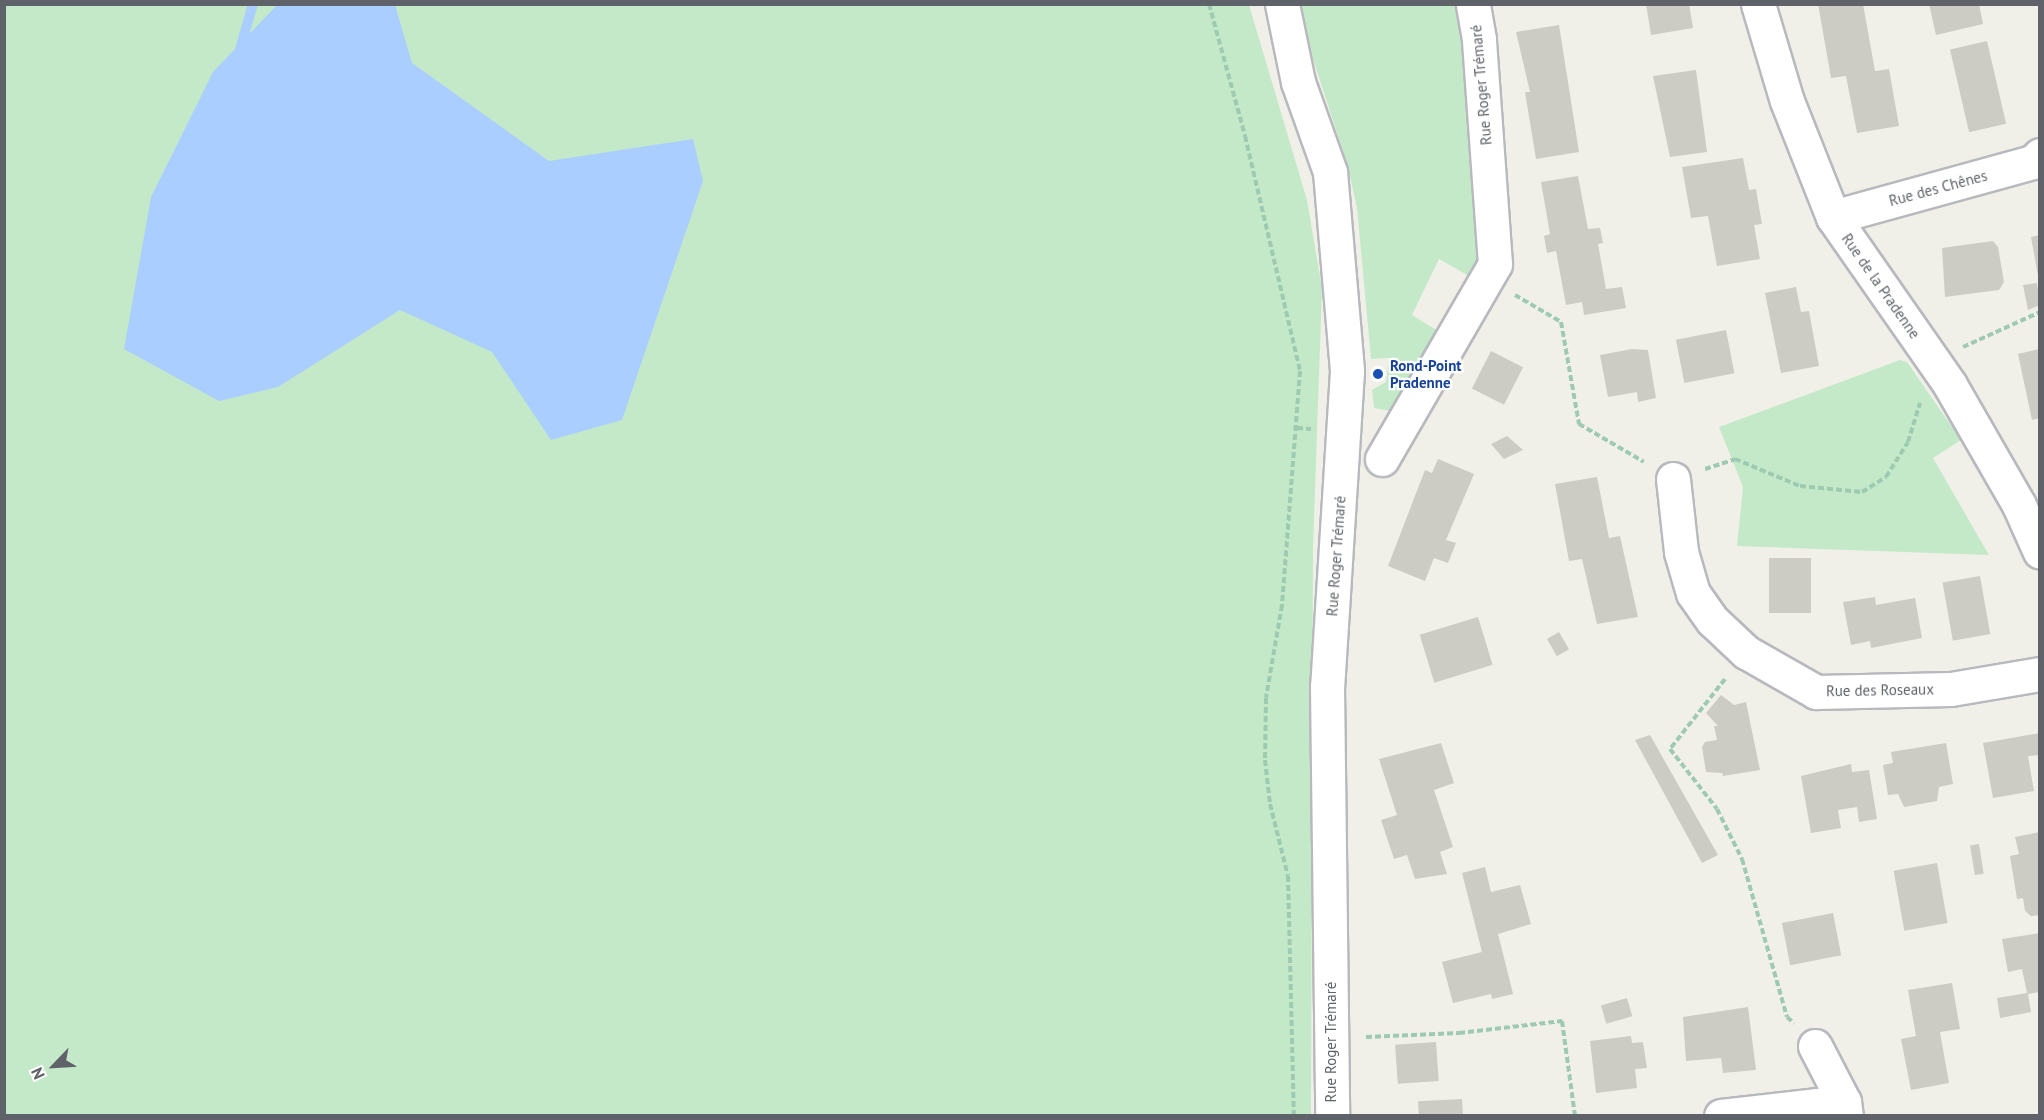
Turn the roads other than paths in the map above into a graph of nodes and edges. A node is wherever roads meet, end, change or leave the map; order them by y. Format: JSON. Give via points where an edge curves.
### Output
{"nodes":[{"id":1,"x":1282,"y":4,"type":"edge"},
{"id":2,"x":1473,"y":4,"type":"edge"},
{"id":3,"x":1758,"y":4,"type":"edge"},
{"id":4,"x":2040,"y":155,"type":"edge"},
{"id":5,"x":1833,"y":217,"type":"junction"},
{"id":6,"x":1382,"y":459,"type":"dead end"},
{"id":7,"x":1673,"y":479,"type":"road end"},
{"id":8,"x":2040,"y":552,"type":"edge"},
{"id":9,"x":2040,"y":674,"type":"edge"},
{"id":10,"x":1815,"y":1046,"type":"road end"},
{"id":11,"x":1845,"y":1109,"type":"edge"},
{"id":12,"x":1332,"y":1116,"type":"edge"},
{"id":13,"x":1720,"y":1116,"type":"edge"}],
"edges":[{"from":1,"to":12,"type":"street","name":"Rue Roger Trémaré","via":[[1298,82],[1330,172],[1345,326],[1345,419],[1327,686]]},
{"from":2,"to":6,"type":"street","name":"Rue Roger Trémaré","via":[[1479,39],[1495,264]]},
{"from":3,"to":5,"type":"street","name":"Rue de la Pradenne","via":[[1787,101]]},
{"from":4,"to":5,"type":"street","name":"Rue des Chênes","via":[[2033,162]]},
{"from":5,"to":8,"type":"street","name":"Rue de la Pradenne","via":[[1934,360],[2019,505]]},
{"from":7,"to":9,"type":"street","name":"Rue des Roseaux","via":[[1681,552],[1693,593],[1712,620],[1746,652],[1816,692],[1951,689]]},
{"from":10,"to":11,"type":"street"},
{"from":11,"to":13,"type":"street"}]}
